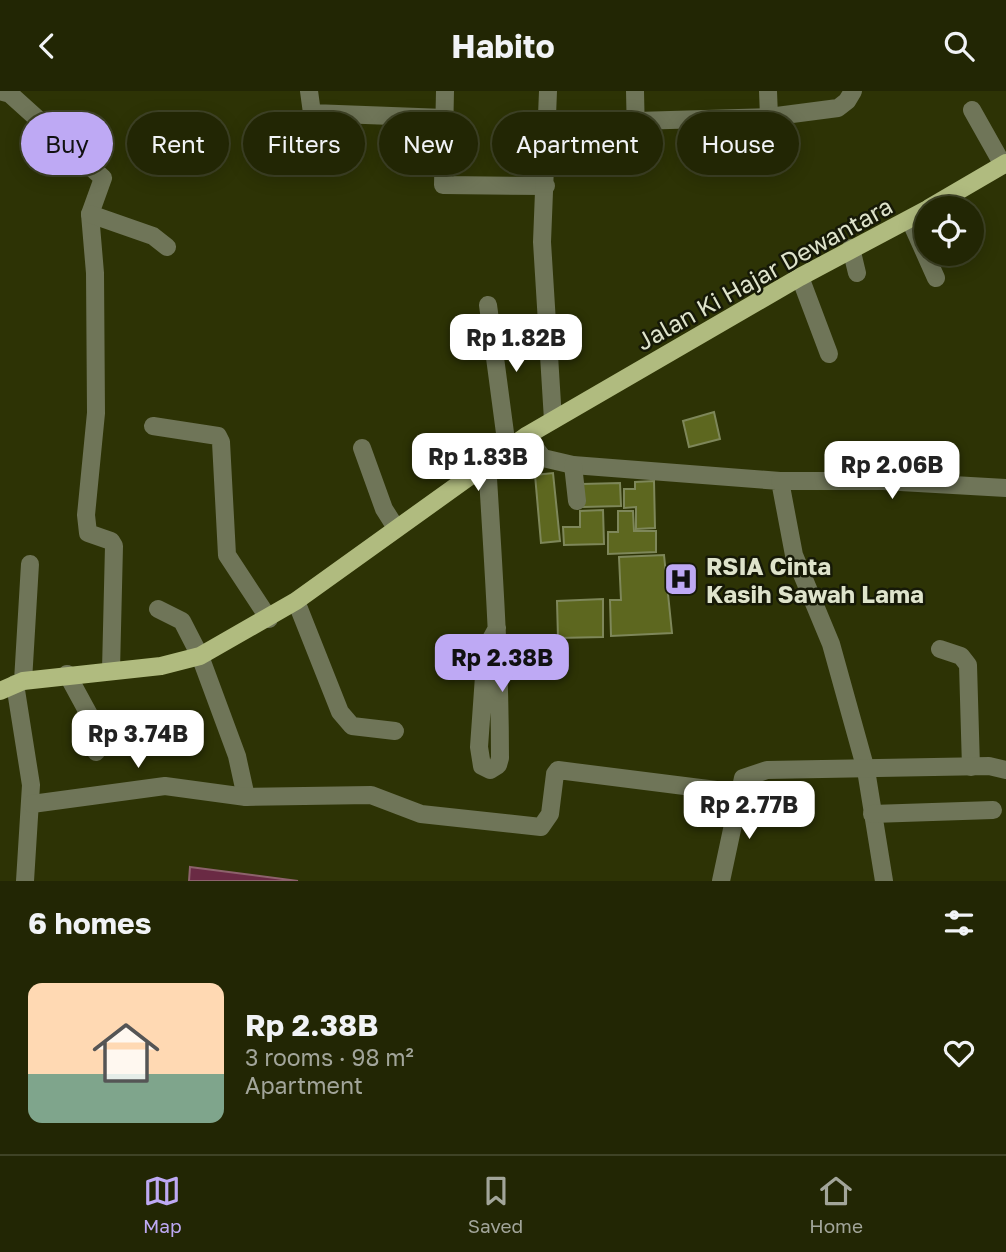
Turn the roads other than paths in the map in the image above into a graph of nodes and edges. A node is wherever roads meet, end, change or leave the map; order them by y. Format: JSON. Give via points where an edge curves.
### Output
{"nodes":[{"id":1,"x":309,"y":91,"type":"edge"},
{"id":2,"x":445,"y":91,"type":"edge"},
{"id":3,"x":548,"y":91,"type":"edge"},
{"id":4,"x":635,"y":91,"type":"edge"},
{"id":5,"x":768,"y":91,"type":"edge"},
{"id":6,"x":853,"y":91,"type":"edge"},
{"id":7,"x":7,"y":92,"type":"edge"},
{"id":8,"x":972,"y":110,"type":"dead end"},
{"id":9,"x":445,"y":112,"type":"edge"},
{"id":10,"x":548,"y":112,"type":"edge"},
{"id":11,"x":636,"y":112,"type":"edge"},
{"id":12,"x":769,"y":112,"type":"edge"},
{"id":13,"x":799,"y":113,"type":"edge"},
{"id":14,"x":379,"y":116,"type":"edge"},
{"id":15,"x":1004,"y":164,"type":"edge"},
{"id":16,"x":443,"y":175,"type":"edge"},
{"id":17,"x":546,"y":175,"type":"edge"},
{"id":18,"x":546,"y":186,"type":"junction"},
{"id":19,"x":950,"y":196,"type":"edge"},
{"id":20,"x":90,"y":214,"type":"junction"},
{"id":21,"x":914,"y":217,"type":"edge"},
{"id":22,"x":167,"y":247,"type":"dead end"},
{"id":23,"x":851,"y":249,"type":"junction"},
{"id":24,"x":933,"y":266,"type":"edge"},
{"id":25,"x":857,"y":273,"type":"dead end"},
{"id":26,"x":800,"y":277,"type":"junction"},
{"id":27,"x":936,"y":278,"type":"dead end"},
{"id":28,"x":488,"y":305,"type":"dead end"},
{"id":29,"x":829,"y":354,"type":"dead end"},
{"id":30,"x":554,"y":420,"type":"junction"},
{"id":31,"x":153,"y":426,"type":"dead end"},
{"id":32,"x":526,"y":436,"type":"junction"},
{"id":33,"x":362,"y":448,"type":"dead end"},
{"id":34,"x":507,"y":448,"type":"junction"},
{"id":35,"x":486,"y":462,"type":"junction"},
{"id":36,"x":573,"y":465,"type":"junction"},
{"id":37,"x":780,"y":481,"type":"junction"},
{"id":38,"x":1006,"y":488,"type":"edge"},
{"id":39,"x":577,"y":501,"type":"dead end"},
{"id":40,"x":396,"y":529,"type":"junction"},
{"id":41,"x":30,"y":564,"type":"dead end"},
{"id":42,"x":296,"y":601,"type":"junction"},
{"id":43,"x":158,"y":609,"type":"dead end"},
{"id":44,"x":269,"y":619,"type":"junction"},
{"id":45,"x":497,"y":628,"type":"junction"},
{"id":46,"x":940,"y":649,"type":"dead end"},
{"id":47,"x":200,"y":656,"type":"junction"},
{"id":48,"x":111,"y":670,"type":"junction"},
{"id":49,"x":67,"y":674,"type":"junction"},
{"id":50,"x":13,"y":685,"type":"edge"},
{"id":51,"x":395,"y":731,"type":"dead end"},
{"id":52,"x":96,"y":752,"type":"dead end"},
{"id":53,"x":971,"y":767,"type":"junction"},
{"id":54,"x":1006,"y":770,"type":"edge"},
{"id":55,"x":866,"y":771,"type":"junction"},
{"id":56,"x":740,"y":793,"type":"junction"},
{"id":57,"x":246,"y":797,"type":"junction"},
{"id":58,"x":32,"y":804,"type":"junction"},
{"id":59,"x":993,"y":810,"type":"dead end"},
{"id":60,"x":872,"y":814,"type":"junction"},
{"id":61,"x":25,"y":881,"type":"edge"},
{"id":62,"x":721,"y":881,"type":"edge"},
{"id":63,"x":884,"y":881,"type":"edge"}],
"edges":[{"from":1,"to":14,"type":"street","via":[[312,113]]},
{"from":2,"to":9,"type":"street"},
{"from":3,"to":10,"type":"street"},
{"from":4,"to":11,"type":"street"},
{"from":5,"to":12,"type":"street"},
{"from":6,"to":13,"type":"street","via":[[838,108]]},
{"from":7,"to":20,"type":"street","via":[[103,178]]},
{"from":8,"to":15,"type":"street"},
{"from":15,"to":19,"type":"main road","name":"Jalan Ki Hajar Dewantara"},
{"from":16,"to":18,"type":"street","via":[[443,185]]},
{"from":17,"to":18,"type":"street"},
{"from":18,"to":30,"type":"street","via":[[542,241]]},
{"from":20,"to":22,"type":"street","via":[[152,236]]},
{"from":20,"to":48,"type":"street","via":[[96,413],[86,515],[88,533],[114,546]]},
{"from":21,"to":23,"type":"main road","name":"Jalan Ki Hajar Dewantara"},
{"from":23,"to":25,"type":"street"},
{"from":23,"to":26,"type":"main road","name":"Jalan Ki Hajar Dewantara"},
{"from":24,"to":27,"type":"street"},
{"from":26,"to":29,"type":"street"},
{"from":26,"to":30,"type":"main road","name":"Jalan Ki Hajar Dewantara"},
{"from":28,"to":34,"type":"street"},
{"from":30,"to":32,"type":"main road","name":"Jalan Ki Hajar Dewantara"},
{"from":31,"to":44,"type":"street","via":[[218,436],[227,555]]},
{"from":32,"to":34,"type":"main road","name":"Jalan Ki Hajar Dewantara"},
{"from":32,"to":36,"type":"street","via":[[543,458]]},
{"from":33,"to":40,"type":"street"},
{"from":34,"to":35,"type":"main road","name":"Jalan Ki Hajar Dewantara"},
{"from":35,"to":40,"type":"main road","name":"Jalan Ki Hajar Dewantara"},
{"from":35,"to":45,"type":"street"},
{"from":36,"to":37,"type":"street"},
{"from":36,"to":39,"type":"street"},
{"from":37,"to":38,"type":"street"},
{"from":37,"to":55,"type":"street","via":[[794,555],[831,644]]},
{"from":40,"to":42,"type":"main road","name":"Jalan Ki Hajar Dewantara"},
{"from":41,"to":50,"type":"street"},
{"from":42,"to":44,"type":"main road","name":"Jalan Ki Hajar Dewantara"},
{"from":42,"to":51,"type":"street","via":[[341,712],[352,726]]},
{"from":43,"to":47,"type":"street","via":[[182,621]]},
{"from":44,"to":47,"type":"main road","name":"Jalan Ki Hajar Dewantara"},
{"from":45,"to":45,"type":"street","via":[[500,758],[490,770],[482,766],[479,747],[486,648]]},
{"from":46,"to":53,"type":"street","via":[[961,656],[968,665]]},
{"from":47,"to":48,"type":"main road","name":"Jalan Ki Hajar Dewantara","via":[[161,666]]},
{"from":47,"to":57,"type":"street","via":[[237,755]]},
{"from":48,"to":49,"type":"main road","name":"Jalan Ki Hajar Dewantara"},
{"from":49,"to":50,"type":"main road","name":"Jalan Ki Hajar Dewantara"},
{"from":49,"to":52,"type":"street","via":[[92,720]]},
{"from":50,"to":58,"type":"street"},
{"from":53,"to":54,"type":"street"},
{"from":53,"to":55,"type":"street"},
{"from":55,"to":56,"type":"street","via":[[767,771],[743,778]]},
{"from":55,"to":60,"type":"street"},
{"from":56,"to":57,"type":"street","via":[[558,770],[549,819],[541,827],[421,814],[371,795]]},
{"from":56,"to":62,"type":"street"},
{"from":57,"to":58,"type":"street","via":[[166,786]]},
{"from":58,"to":61,"type":"street"},
{"from":59,"to":60,"type":"street"},
{"from":60,"to":63,"type":"street"}]}
